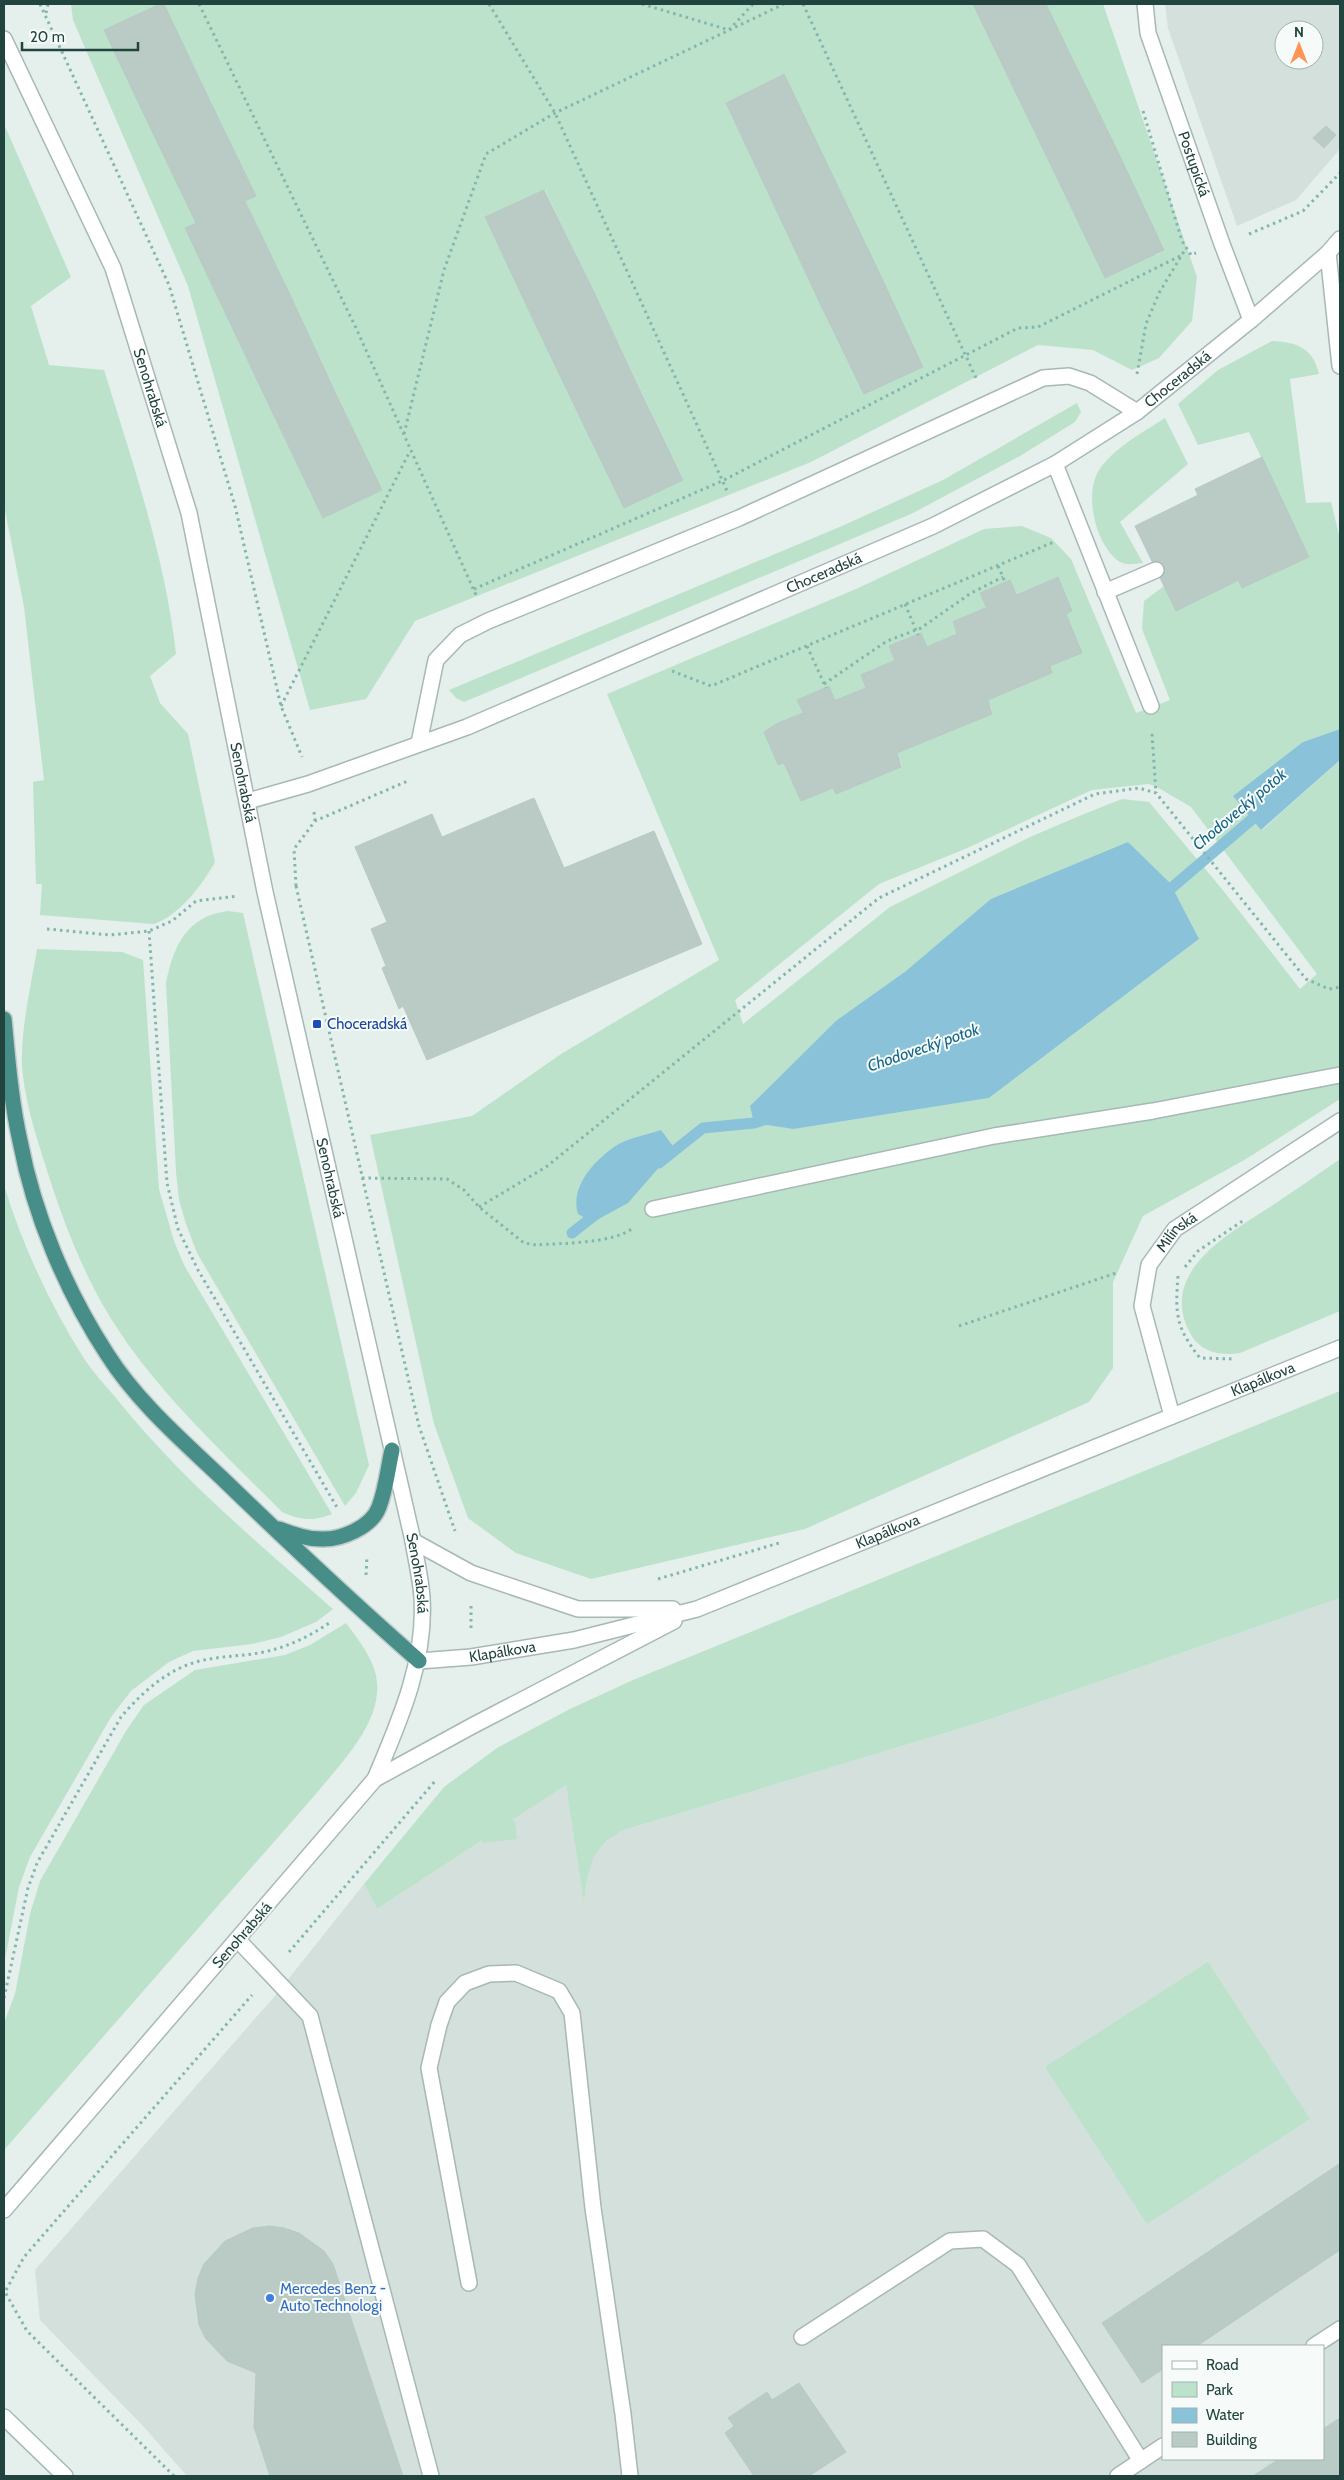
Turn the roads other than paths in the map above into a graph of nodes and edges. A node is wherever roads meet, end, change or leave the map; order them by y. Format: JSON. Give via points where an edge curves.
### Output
{"nodes":[{"id":1,"x":1145,"y":4,"type":"edge"},
{"id":2,"x":4,"y":39,"type":"edge"},
{"id":3,"x":1340,"y":239,"type":"edge"},
{"id":4,"x":1328,"y":253,"type":"junction"},
{"id":5,"x":1251,"y":320,"type":"junction"},
{"id":6,"x":1340,"y":366,"type":"edge"},
{"id":7,"x":1132,"y":409,"type":"junction"},
{"id":8,"x":1055,"y":464,"type":"junction"},
{"id":9,"x":1156,"y":570,"type":"dead end"},
{"id":10,"x":1105,"y":592,"type":"junction"},
{"id":11,"x":1151,"y":706,"type":"road end"},
{"id":12,"x":419,"y":743,"type":"junction"},
{"id":13,"x":248,"y":802,"type":"junction"},
{"id":14,"x":4,"y":1019,"type":"edge"},
{"id":15,"x":1340,"y":1075,"type":"edge"},
{"id":16,"x":1340,"y":1121,"type":"edge"},
{"id":17,"x":653,"y":1209,"type":"road end"},
{"id":18,"x":1340,"y":1348,"type":"edge"},
{"id":19,"x":1172,"y":1416,"type":"junction"},
{"id":20,"x":392,"y":1450,"type":"junction"},
{"id":21,"x":273,"y":1527,"type":"junction"},
{"id":22,"x":413,"y":1541,"type":"junction"},
{"id":23,"x":697,"y":1609,"type":"junction"},
{"id":24,"x":419,"y":1661,"type":"junction"},
{"id":25,"x":375,"y":1779,"type":"junction"},
{"id":26,"x":238,"y":1940,"type":"junction"},
{"id":27,"x":4,"y":2210,"type":"edge"},
{"id":28,"x":469,"y":2283,"type":"dead end"},
{"id":29,"x":1340,"y":2329,"type":"edge"},
{"id":30,"x":802,"y":2337,"type":"dead end"},
{"id":31,"x":1316,"y":2345,"type":"edge"},
{"id":32,"x":4,"y":2417,"type":"edge"},
{"id":33,"x":1162,"y":2447,"type":"edge"},
{"id":34,"x":1141,"y":2461,"type":"junction"},
{"id":35,"x":65,"y":2476,"type":"edge"},
{"id":36,"x":431,"y":2476,"type":"edge"},
{"id":37,"x":630,"y":2476,"type":"edge"},
{"id":38,"x":1118,"y":2476,"type":"edge"}],
"edges":[{"from":1,"to":5,"type":"street","name":"Postupická","via":[[1148,33]]},
{"from":2,"to":13,"type":"street","name":"Senohrabská","via":[[113,268],[188,513]]},
{"from":3,"to":4,"type":"street","name":"Choceradská"},
{"from":4,"to":5,"type":"street","name":"Choceradská"},
{"from":4,"to":6,"type":"street"},
{"from":5,"to":7,"type":"street","name":"Choceradská"},
{"from":7,"to":8,"type":"street","name":"Choceradská"},
{"from":7,"to":12,"type":"street","via":[[1090,383],[1069,376],[1043,378],[739,518],[488,620],[460,635],[436,660]]},
{"from":8,"to":10,"type":"street"},
{"from":8,"to":12,"type":"street","name":"Choceradská","via":[[934,526],[467,726]]},
{"from":9,"to":10,"type":"street"},
{"from":10,"to":11,"type":"street"},
{"from":12,"to":13,"type":"street","name":"Choceradská","via":[[308,784]]},
{"from":13,"to":20,"type":"street","name":"Senohrabská","via":[[265,892]]},
{"from":14,"to":21,"type":"highway","via":[[20,1141],[29,1178],[59,1264],[85,1316],[106,1354],[146,1403]]},
{"from":15,"to":17,"type":"street","via":[[1153,1111],[994,1136]]},
{"from":16,"to":19,"type":"street","name":"Milínská","via":[[1175,1229],[1149,1265],[1142,1306]]},
{"from":18,"to":19,"type":"street","name":"Klapálkova"},
{"from":19,"to":23,"type":"street","name":"Klapálkova"},
{"from":20,"to":21,"type":"highway","via":[[380,1506],[374,1516],[352,1532],[323,1540],[305,1538]]},
{"from":20,"to":22,"type":"street","name":"Senohrabská"},
{"from":21,"to":24,"type":"highway"},
{"from":22,"to":23,"type":"street","via":[[471,1573],[578,1609]]},
{"from":22,"to":24,"type":"street","name":"Senohrabská","via":[[422,1599]]},
{"from":23,"to":24,"type":"street","name":"Klapálkova","via":[[574,1640],[471,1657]]},
{"from":23,"to":25,"type":"street"},
{"from":24,"to":25,"type":"street","name":"Senohrabská","via":[[399,1724]]},
{"from":25,"to":26,"type":"street","name":"Senohrabská"},
{"from":26,"to":27,"type":"street","name":"Senohrabská"},
{"from":26,"to":36,"type":"street","via":[[310,2016]]},
{"from":28,"to":37,"type":"street","via":[[430,2068],[447,2002],[465,1984],[489,1974],[516,1973],[558,1990],[572,2013]]},
{"from":29,"to":31,"type":"street"},
{"from":30,"to":34,"type":"street","via":[[950,2241],[983,2239],[1018,2264]]},
{"from":32,"to":35,"type":"street"},
{"from":33,"to":34,"type":"street"},
{"from":34,"to":38,"type":"street"}]}
